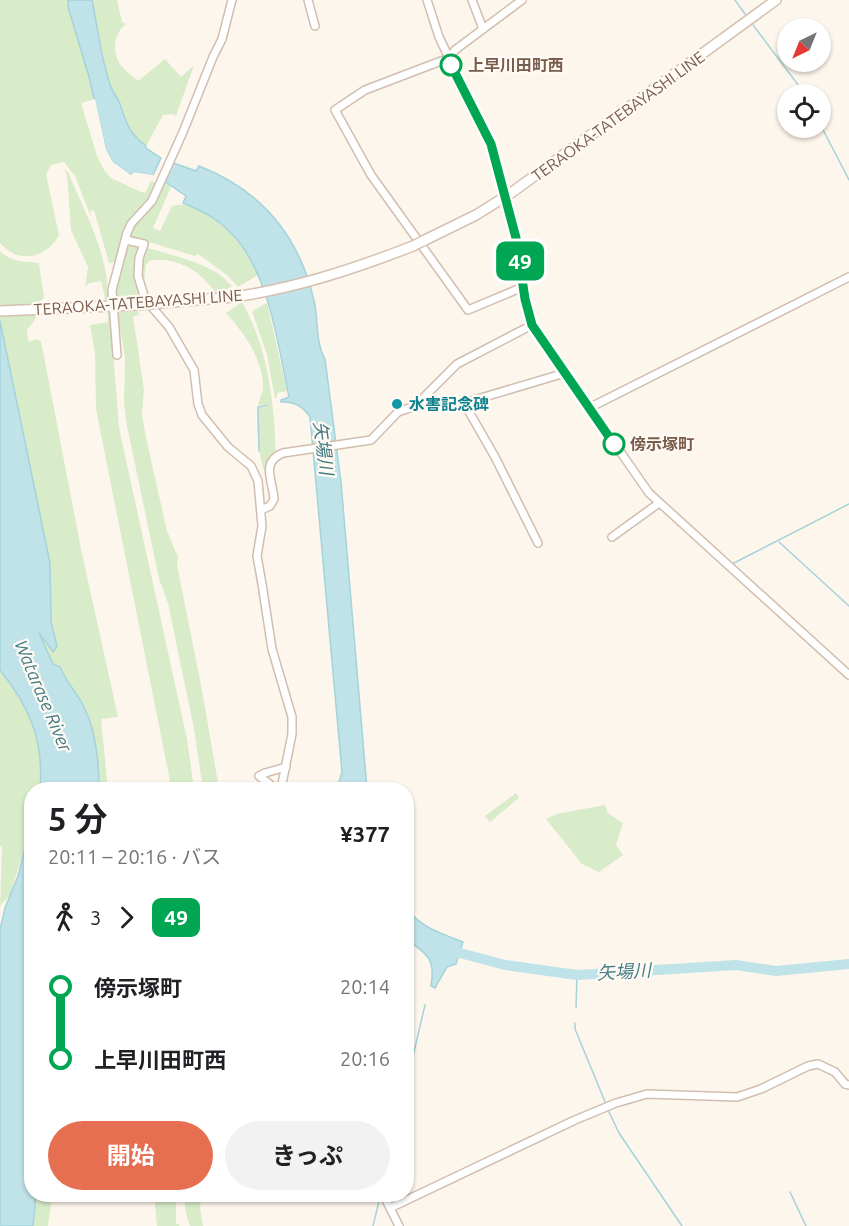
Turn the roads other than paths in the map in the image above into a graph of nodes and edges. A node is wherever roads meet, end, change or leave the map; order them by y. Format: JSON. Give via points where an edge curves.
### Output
{"nodes":[{"id":1,"x":232,"y":0,"type":"edge"},
{"id":2,"x":308,"y":0,"type":"edge"},
{"id":3,"x":427,"y":0,"type":"edge"},
{"id":4,"x":472,"y":0,"type":"edge"},
{"id":5,"x":522,"y":0,"type":"edge"},
{"id":6,"x":776,"y":0,"type":"edge"},
{"id":7,"x":315,"y":26,"type":"dead end"},
{"id":8,"x":483,"y":29,"type":"junction"},
{"id":9,"x":449,"y":58,"type":"junction"},
{"id":10,"x":505,"y":197,"type":"junction"},
{"id":11,"x":126,"y":240,"type":"junction"},
{"id":12,"x":849,"y":277,"type":"edge"},
{"id":13,"x":523,"y":287,"type":"junction"},
{"id":14,"x":111,"y":306,"type":"junction"},
{"id":15,"x":0,"y":311,"type":"edge"},
{"id":16,"x":532,"y":325,"type":"junction"},
{"id":17,"x":117,"y":355,"type":"dead end"},
{"id":18,"x":565,"y":373,"type":"junction"},
{"id":19,"x":589,"y":408,"type":"junction"},
{"id":20,"x":659,"y":503,"type":"junction"},
{"id":21,"x":261,"y":510,"type":"junction"},
{"id":22,"x":612,"y":537,"type":"dead end"},
{"id":23,"x":538,"y":543,"type":"dead end"},
{"id":24,"x":849,"y":675,"type":"edge"},
{"id":25,"x":286,"y":767,"type":"junction"},
{"id":26,"x":266,"y":782,"type":"edge"},
{"id":27,"x":283,"y":782,"type":"edge"},
{"id":28,"x":849,"y":1088,"type":"edge"},
{"id":29,"x":414,"y":1197,"type":"edge"},
{"id":30,"x":387,"y":1202,"type":"edge"},
{"id":31,"x":403,"y":1202,"type":"edge"},
{"id":32,"x":390,"y":1208,"type":"junction"},
{"id":33,"x":399,"y":1226,"type":"edge"}],
"edges":[{"from":1,"to":11,"type":"street","via":[[222,39],[170,161],[146,209],[128,228]]},
{"from":2,"to":7,"type":"street"},
{"from":3,"to":9,"type":"street"},
{"from":4,"to":8,"type":"street"},
{"from":5,"to":8,"type":"street"},
{"from":6,"to":10,"type":"main road","name":"TERAOKA-TATEBAYASHI LINE"},
{"from":8,"to":9,"type":"street"},
{"from":9,"to":10,"type":"street","via":[[491,144]]},
{"from":9,"to":13,"type":"street","via":[[365,90],[334,110],[371,175],[468,310]]},
{"from":10,"to":13,"type":"street"},
{"from":10,"to":14,"type":"main road","name":"TERAOKA-TATEBAYASHI LINE","bridge":true,"via":[[413,246],[333,275],[250,295]]},
{"from":11,"to":14,"type":"street","via":[[113,282]]},
{"from":11,"to":21,"type":"street","via":[[144,244],[138,267],[141,291],[169,327],[194,370],[200,410],[256,475]]},
{"from":12,"to":19,"type":"street"},
{"from":13,"to":16,"type":"street"},
{"from":14,"to":15,"type":"main road","name":"TERAOKA-TATEBAYASHI LINE"},
{"from":14,"to":17,"type":"street"},
{"from":16,"to":18,"type":"street"},
{"from":16,"to":21,"type":"street","via":[[457,364],[415,406],[398,412],[374,438],[274,457],[268,471],[274,499]]},
{"from":18,"to":19,"type":"street"},
{"from":18,"to":23,"type":"street","via":[[464,403]]},
{"from":19,"to":20,"type":"street"},
{"from":20,"to":22,"type":"street"},
{"from":20,"to":24,"type":"street"},
{"from":21,"to":25,"type":"street","via":[[257,556],[272,649],[292,717]]},
{"from":25,"to":26,"type":"street","via":[[259,777]]},
{"from":25,"to":27,"type":"street"},
{"from":28,"to":29,"type":"street","via":[[835,1072],[818,1064],[737,1097],[647,1094],[575,1120]]},
{"from":30,"to":32,"type":"street"},
{"from":31,"to":32,"type":"street"},
{"from":32,"to":33,"type":"street"}]}
